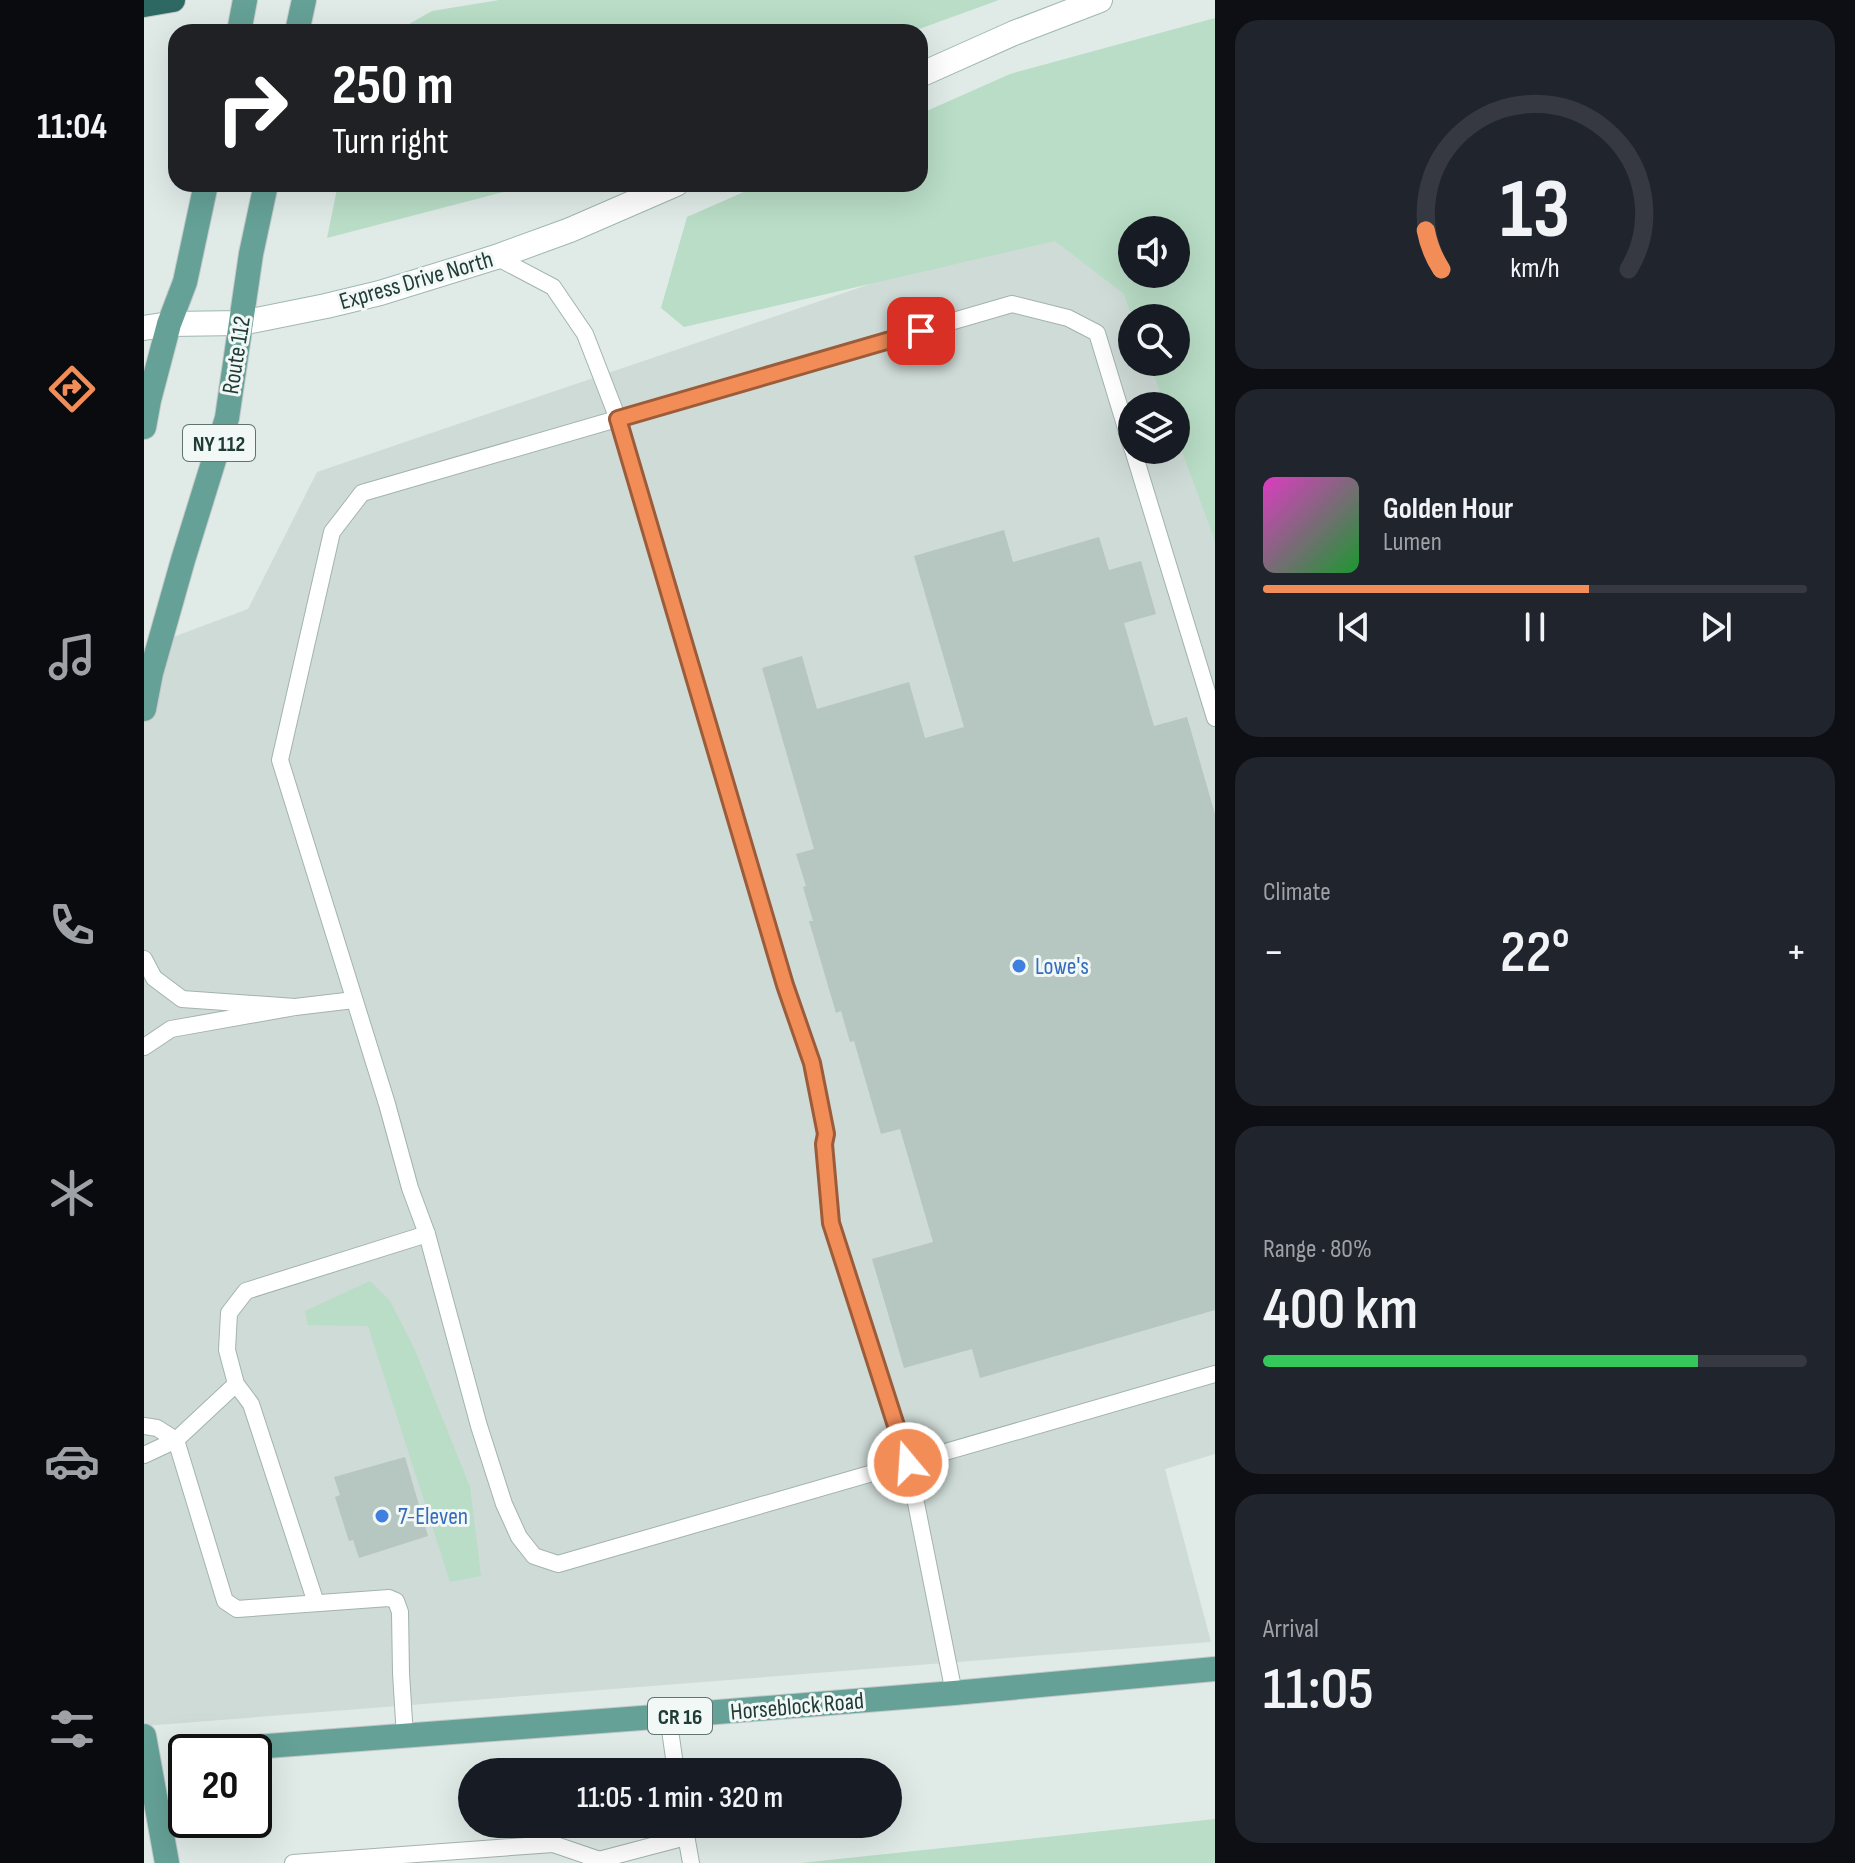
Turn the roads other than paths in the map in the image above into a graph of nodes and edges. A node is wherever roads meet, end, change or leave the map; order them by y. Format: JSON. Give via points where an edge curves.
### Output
{"nodes":[{"id":1,"x":173,"y":0,"type":"edge"},
{"id":2,"x":245,"y":0,"type":"edge"},
{"id":3,"x":304,"y":0,"type":"edge"},
{"id":4,"x":1100,"y":0,"type":"edge"},
{"id":5,"x":144,"y":5,"type":"edge"},
{"id":6,"x":240,"y":24,"type":"edge"},
{"id":7,"x":299,"y":24,"type":"edge"},
{"id":8,"x":928,"y":71,"type":"edge"},
{"id":9,"x":204,"y":192,"type":"edge"},
{"id":10,"x":264,"y":192,"type":"edge"},
{"id":11,"x":658,"y":192,"type":"edge"},
{"id":12,"x":496,"y":257,"type":"junction"},
{"id":13,"x":241,"y":323,"type":"junction"},
{"id":14,"x":169,"y":324,"type":"junction"},
{"id":15,"x":144,"y":328,"type":"edge"},
{"id":16,"x":1118,"y":403,"type":"edge"},
{"id":17,"x":618,"y":419,"type":"junction"},
{"id":18,"x":144,"y":427,"type":"edge"},
{"id":19,"x":1137,"y":464,"type":"edge"},
{"id":20,"x":144,"y":709,"type":"edge"},
{"id":21,"x":1215,"y":718,"type":"edge"},
{"id":22,"x":144,"y":959,"type":"edge"},
{"id":23,"x":354,"y":1000,"type":"junction"},
{"id":24,"x":295,"y":1007,"type":"junction"},
{"id":25,"x":144,"y":1047,"type":"edge"},
{"id":26,"x":427,"y":1234,"type":"junction"},
{"id":27,"x":1215,"y":1374,"type":"edge"},
{"id":28,"x":236,"y":1384,"type":"junction"},
{"id":29,"x":144,"y":1426,"type":"edge"},
{"id":30,"x":176,"y":1440,"type":"junction"},
{"id":31,"x":144,"y":1455,"type":"edge"},
{"id":32,"x":908,"y":1463,"type":"junction"},
{"id":33,"x":316,"y":1603,"type":"junction"},
{"id":34,"x":1215,"y":1669,"type":"edge"},
{"id":35,"x":954,"y":1693,"type":"junction"},
{"id":36,"x":668,"y":1716,"type":"junction"},
{"id":37,"x":405,"y":1737,"type":"junction"},
{"id":38,"x":272,"y":1746,"type":"edge"},
{"id":39,"x":168,"y":1757,"type":"edge"},
{"id":40,"x":674,"y":1758,"type":"edge"},
{"id":41,"x":147,"y":1762,"type":"edge"},
{"id":42,"x":661,"y":1838,"type":"edge"},
{"id":43,"x":686,"y":1838,"type":"edge"},
{"id":44,"x":593,"y":1861,"type":"edge"},
{"id":45,"x":167,"y":1863,"type":"edge"},
{"id":46,"x":293,"y":1863,"type":"edge"},
{"id":47,"x":691,"y":1863,"type":"edge"}],
"edges":[{"from":1,"to":5,"type":"highway"},
{"from":2,"to":6,"type":"main road"},
{"from":3,"to":7,"type":"main road"},
{"from":4,"to":8,"type":"main road"},
{"from":9,"to":14,"type":"main road","via":[[185,282]]},
{"from":10,"to":13,"type":"main road","name":"Route 112","number":"NY 112"},
{"from":11,"to":12,"type":"main road","name":"Express Drive North"},
{"from":12,"to":13,"type":"main road","name":"Express Drive North","via":[[380,293]]},
{"from":12,"to":17,"type":"lane","via":[[553,287],[585,334]]},
{"from":13,"to":14,"type":"main road","name":"Express Drive North"},
{"from":13,"to":20,"type":"main road","name":"Route 112","number":"NY 112","via":[[227,418]]},
{"from":14,"to":15,"type":"main road","name":"Express Drive North"},
{"from":14,"to":18,"type":"main road"},
{"from":16,"to":17,"type":"lane","via":[[1097,333],[1068,318],[1012,304]]},
{"from":17,"to":23,"type":"lane","via":[[362,493],[332,532],[280,760]]},
{"from":17,"to":32,"type":"lane","via":[[812,1063],[826,1134],[831,1223]]},
{"from":19,"to":21,"type":"lane"},
{"from":22,"to":24,"type":"lane","via":[[154,978],[182,999]]},
{"from":23,"to":24,"type":"lane"},
{"from":23,"to":26,"type":"lane"},
{"from":24,"to":25,"type":"lane","via":[[171,1029]]},
{"from":26,"to":28,"type":"lane","via":[[246,1291],[229,1313],[227,1350]]},
{"from":26,"to":32,"type":"lane","via":[[504,1504],[534,1556],[558,1564]]},
{"from":27,"to":32,"type":"lane"},
{"from":28,"to":30,"type":"lane"},
{"from":28,"to":33,"type":"lane","via":[[251,1404]]},
{"from":29,"to":30,"type":"lane"},
{"from":30,"to":31,"type":"lane"},
{"from":30,"to":33,"type":"lane","via":[[225,1601],[237,1609]]},
{"from":32,"to":35,"type":"lane"},
{"from":33,"to":37,"type":"lane","via":[[396,1601]]},
{"from":34,"to":35,"type":"main road","name":"Horseblock Road","number":"CR 16"},
{"from":35,"to":36,"type":"main road","name":"Horseblock Road","number":"CR 16"},
{"from":36,"to":37,"type":"main road","name":"Horseblock Road","number":"CR 16"},
{"from":36,"to":40,"type":"lane"},
{"from":37,"to":38,"type":"main road","name":"Horseblock Road","number":"CR 16"},
{"from":39,"to":41,"type":"main road","name":"Horseblock Road","number":"CR 16"},
{"from":41,"to":45,"type":"main road"},
{"from":42,"to":44,"type":"lane"},
{"from":43,"to":47,"type":"lane"},
{"from":44,"to":46,"type":"lane","via":[[553,1844]]}]}
